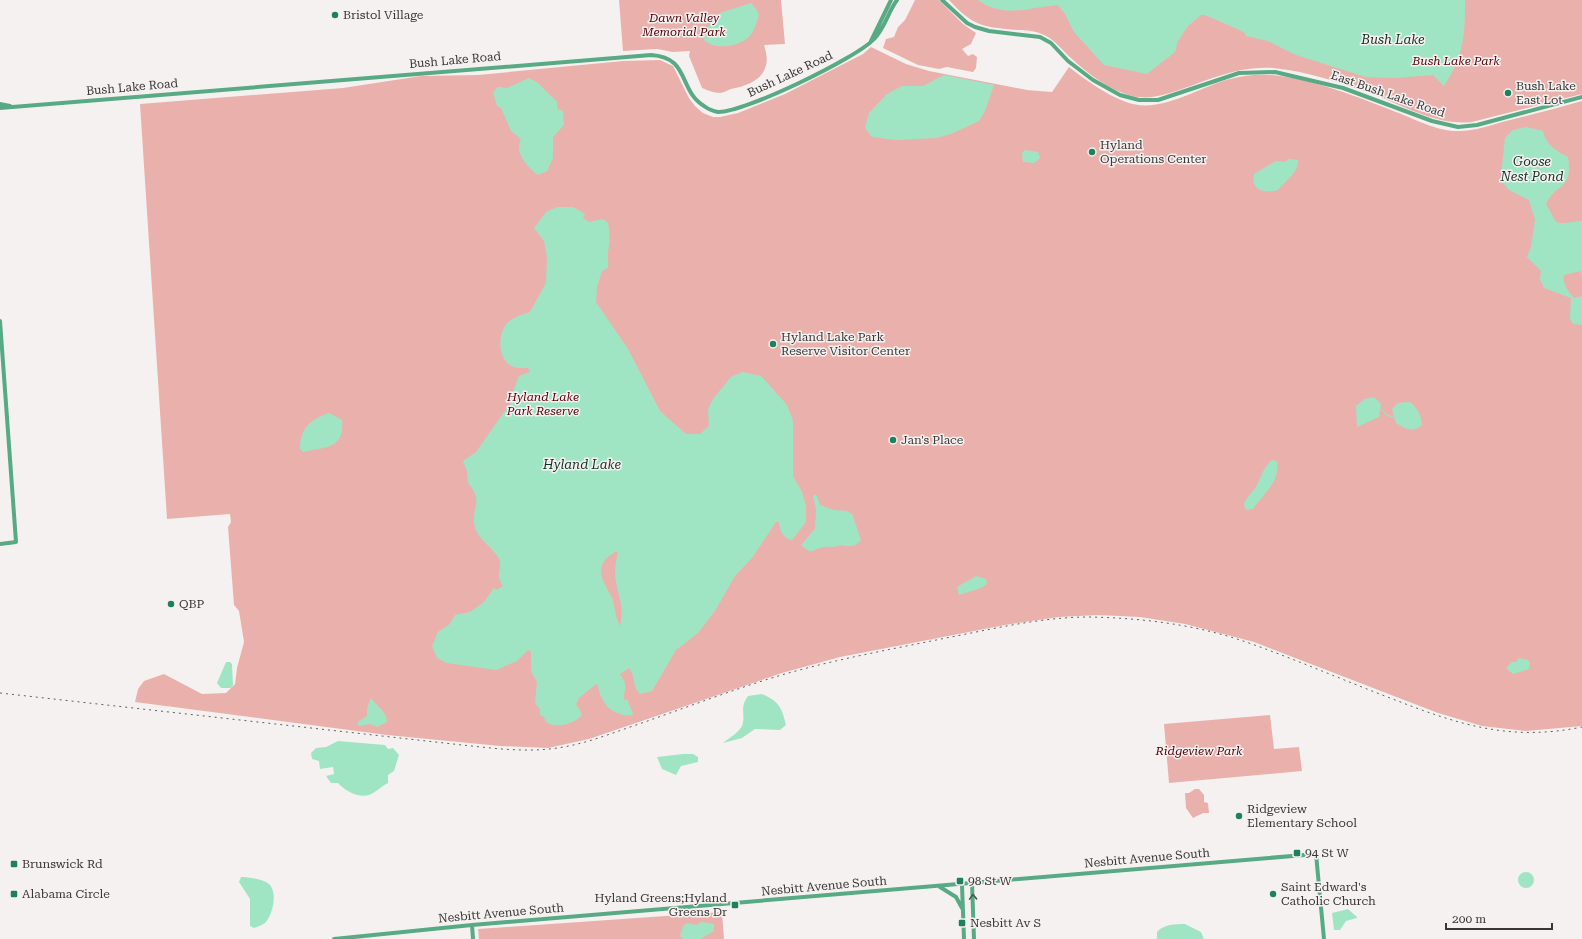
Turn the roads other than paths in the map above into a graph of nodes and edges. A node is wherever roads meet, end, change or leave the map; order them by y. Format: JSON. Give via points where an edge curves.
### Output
{"nodes":[{"id":1,"x":890,"y":0,"type":"edge"},
{"id":2,"x":897,"y":0,"type":"edge"},
{"id":3,"x":942,"y":0,"type":"edge"},
{"id":4,"x":945,"y":0,"type":"edge"},
{"id":5,"x":953,"y":9,"type":"junction"},
{"id":6,"x":870,"y":43,"type":"junction"},
{"id":7,"x":1582,"y":97,"type":"edge"},
{"id":8,"x":0,"y":104,"type":"edge"},
{"id":9,"x":14,"y":107,"type":"junction"},
{"id":10,"x":0,"y":108,"type":"edge"},
{"id":11,"x":0,"y":321,"type":"edge"},
{"id":12,"x":0,"y":544,"type":"edge"},
{"id":13,"x":972,"y":883,"type":"junction"},
{"id":14,"x":962,"y":885,"type":"junction"},
{"id":15,"x":938,"y":886,"type":"junction"},
{"id":16,"x":963,"y":909,"type":"junction"},
{"id":17,"x":472,"y":926,"type":"junction"},
{"id":18,"x":334,"y":939,"type":"edge"},
{"id":19,"x":473,"y":939,"type":"edge"},
{"id":20,"x":964,"y":939,"type":"edge"},
{"id":21,"x":974,"y":939,"type":"edge"},
{"id":22,"x":1324,"y":939,"type":"edge"}],
"edges":[{"from":1,"to":6,"type":"street"},
{"from":2,"to":6,"type":"street","name":"Bush Lake Road"},
{"from":3,"to":5,"type":"street","name":"East Bush Lake Road"},
{"from":4,"to":5,"type":"street","name":"East Bush Lake Road"},
{"from":5,"to":7,"type":"street","name":"East Bush Lake Road","via":[[967,23],[982,29],[1040,37],[1051,43],[1093,80],[1120,95],[1139,100],[1158,100],[1240,73],[1275,72],[1343,88],[1432,121],[1458,127],[1477,125]]},
{"from":6,"to":9,"type":"street","name":"Bush Lake Road","via":[[853,55],[779,92],[742,107],[719,112],[707,108],[693,98],[679,68],[671,59],[651,55]]},
{"from":8,"to":9,"type":"street"},
{"from":9,"to":10,"type":"street","name":"Bush Lake Road"},
{"from":11,"to":12,"type":"street","via":[[16,542]]},
{"from":13,"to":14,"type":"street","name":"Nesbitt Avenue South"},
{"from":21,"to":13,"type":"street","one_way":true},
{"from":13,"to":22,"type":"street","name":"Nesbitt Avenue South","via":[[1316,854]]},
{"from":14,"to":15,"type":"street","name":"Nesbitt Avenue South"},
{"from":14,"to":16,"type":"street"},
{"from":15,"to":16,"type":"street","via":[[956,897]]},
{"from":15,"to":17,"type":"street","name":"Nesbitt Avenue South"},
{"from":16,"to":20,"type":"street"},
{"from":17,"to":18,"type":"street","name":"Nesbitt Avenue South"},
{"from":17,"to":19,"type":"street"}]}
